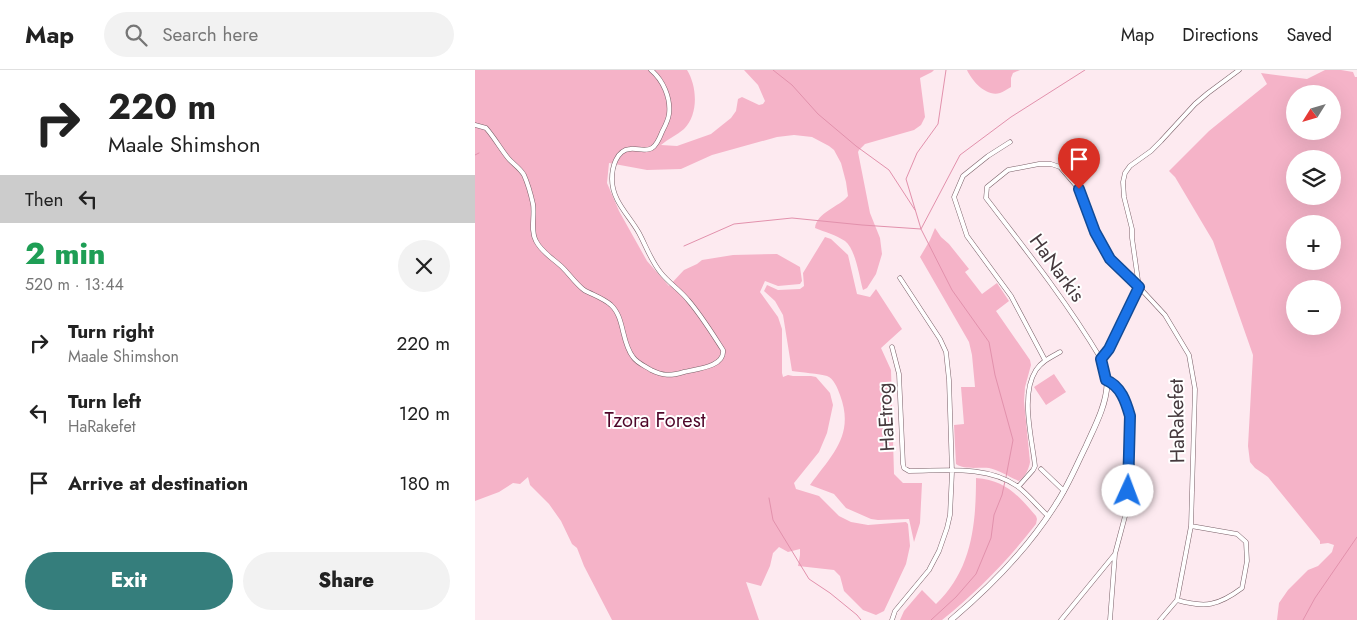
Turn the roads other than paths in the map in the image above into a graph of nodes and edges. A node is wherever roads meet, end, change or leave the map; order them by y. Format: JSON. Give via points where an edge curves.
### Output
{"nodes":[{"id":1,"x":651,"y":70,"type":"edge"},
{"id":2,"x":1239,"y":70,"type":"edge"},
{"id":3,"x":475,"y":125,"type":"edge"},
{"id":4,"x":1010,"y":142,"type":"dead end"},
{"id":5,"x":986,"y":198,"type":"joint"},
{"id":6,"x":900,"y":278,"type":"dead end"},
{"id":7,"x":1139,"y":287,"type":"junction"},
{"id":8,"x":892,"y":347,"type":"dead end"},
{"id":9,"x":1061,"y":352,"type":"dead end"},
{"id":10,"x":1101,"y":359,"type":"junction"},
{"id":11,"x":1045,"y":360,"type":"junction"},
{"id":12,"x":1106,"y":380,"type":"junction"},
{"id":13,"x":1041,"y":469,"type":"dead end"},
{"id":14,"x":952,"y":472,"type":"junction"},
{"id":15,"x":1018,"y":487,"type":"junction"},
{"id":16,"x":1063,"y":491,"type":"junction"},
{"id":17,"x":1048,"y":516,"type":"junction"},
{"id":18,"x":1191,"y":526,"type":"junction"},
{"id":19,"x":1115,"y":554,"type":"junction"},
{"id":20,"x":1177,"y":600,"type":"junction"},
{"id":21,"x":893,"y":620,"type":"edge"},
{"id":22,"x":951,"y":620,"type":"edge"},
{"id":23,"x":1061,"y":620,"type":"edge"},
{"id":24,"x":1110,"y":620,"type":"edge"},
{"id":25,"x":1160,"y":620,"type":"edge"}],
"edges":[{"from":1,"to":3,"type":"street","via":[[663,83],[669,113],[667,121],[652,148],[630,148],[621,152],[613,168],[612,180],[622,209],[652,260],[689,300],[723,350],[719,362],[709,366],[667,376],[633,358],[612,306],[584,290],[539,247],[533,232],[532,201],[523,175],[486,128]]},
{"from":2,"to":7,"type":"street","via":[[1208,92],[1151,151],[1125,172],[1123,196],[1132,229]]},
{"from":4,"to":11,"type":"street","via":[[963,176],[954,197],[967,236],[1011,296]]},
{"from":5,"to":7,"type":"street","name":"HaRakefet","via":[[987,187],[1008,170],[1039,164],[1059,167],[1079,189],[1095,232],[1110,259]]},
{"from":5,"to":10,"type":"street","name":"HaNarkis","via":[[1034,260]]},
{"from":6,"to":14,"type":"street","via":[[946,352]]},
{"from":7,"to":10,"type":"street"},
{"from":7,"to":18,"type":"street","name":"HaRakefet","via":[[1165,315],[1189,355],[1195,388]]},
{"from":8,"to":14,"type":"street","name":"HaEtrog","via":[[899,374],[904,468],[909,471]]},
{"from":9,"to":11,"type":"street"},
{"from":10,"to":12,"type":"street"},
{"from":11,"to":15,"type":"street","via":[[1036,369],[1029,389],[1028,413],[1035,466]]},
{"from":12,"to":16,"type":"street","via":[[1100,413]]},
{"from":12,"to":19,"type":"street","via":[[1119,389],[1130,416],[1128,505]]},
{"from":13,"to":16,"type":"street"},
{"from":14,"to":15,"type":"street","via":[[991,474]]},
{"from":14,"to":21,"type":"street","via":[[950,515],[939,552],[929,570],[895,611]]},
{"from":15,"to":17,"type":"street"},
{"from":16,"to":17,"type":"street"},
{"from":17,"to":22,"type":"street","via":[[1001,572]]},
{"from":18,"to":20,"type":"street","name":"HaRakefet"},
{"from":18,"to":20,"type":"street","via":[[1237,534],[1246,542],[1244,579],[1242,588],[1236,593],[1210,605]]},
{"from":19,"to":23,"type":"street"},
{"from":19,"to":24,"type":"street"},
{"from":20,"to":25,"type":"street","name":"HaRakefet"}]}
